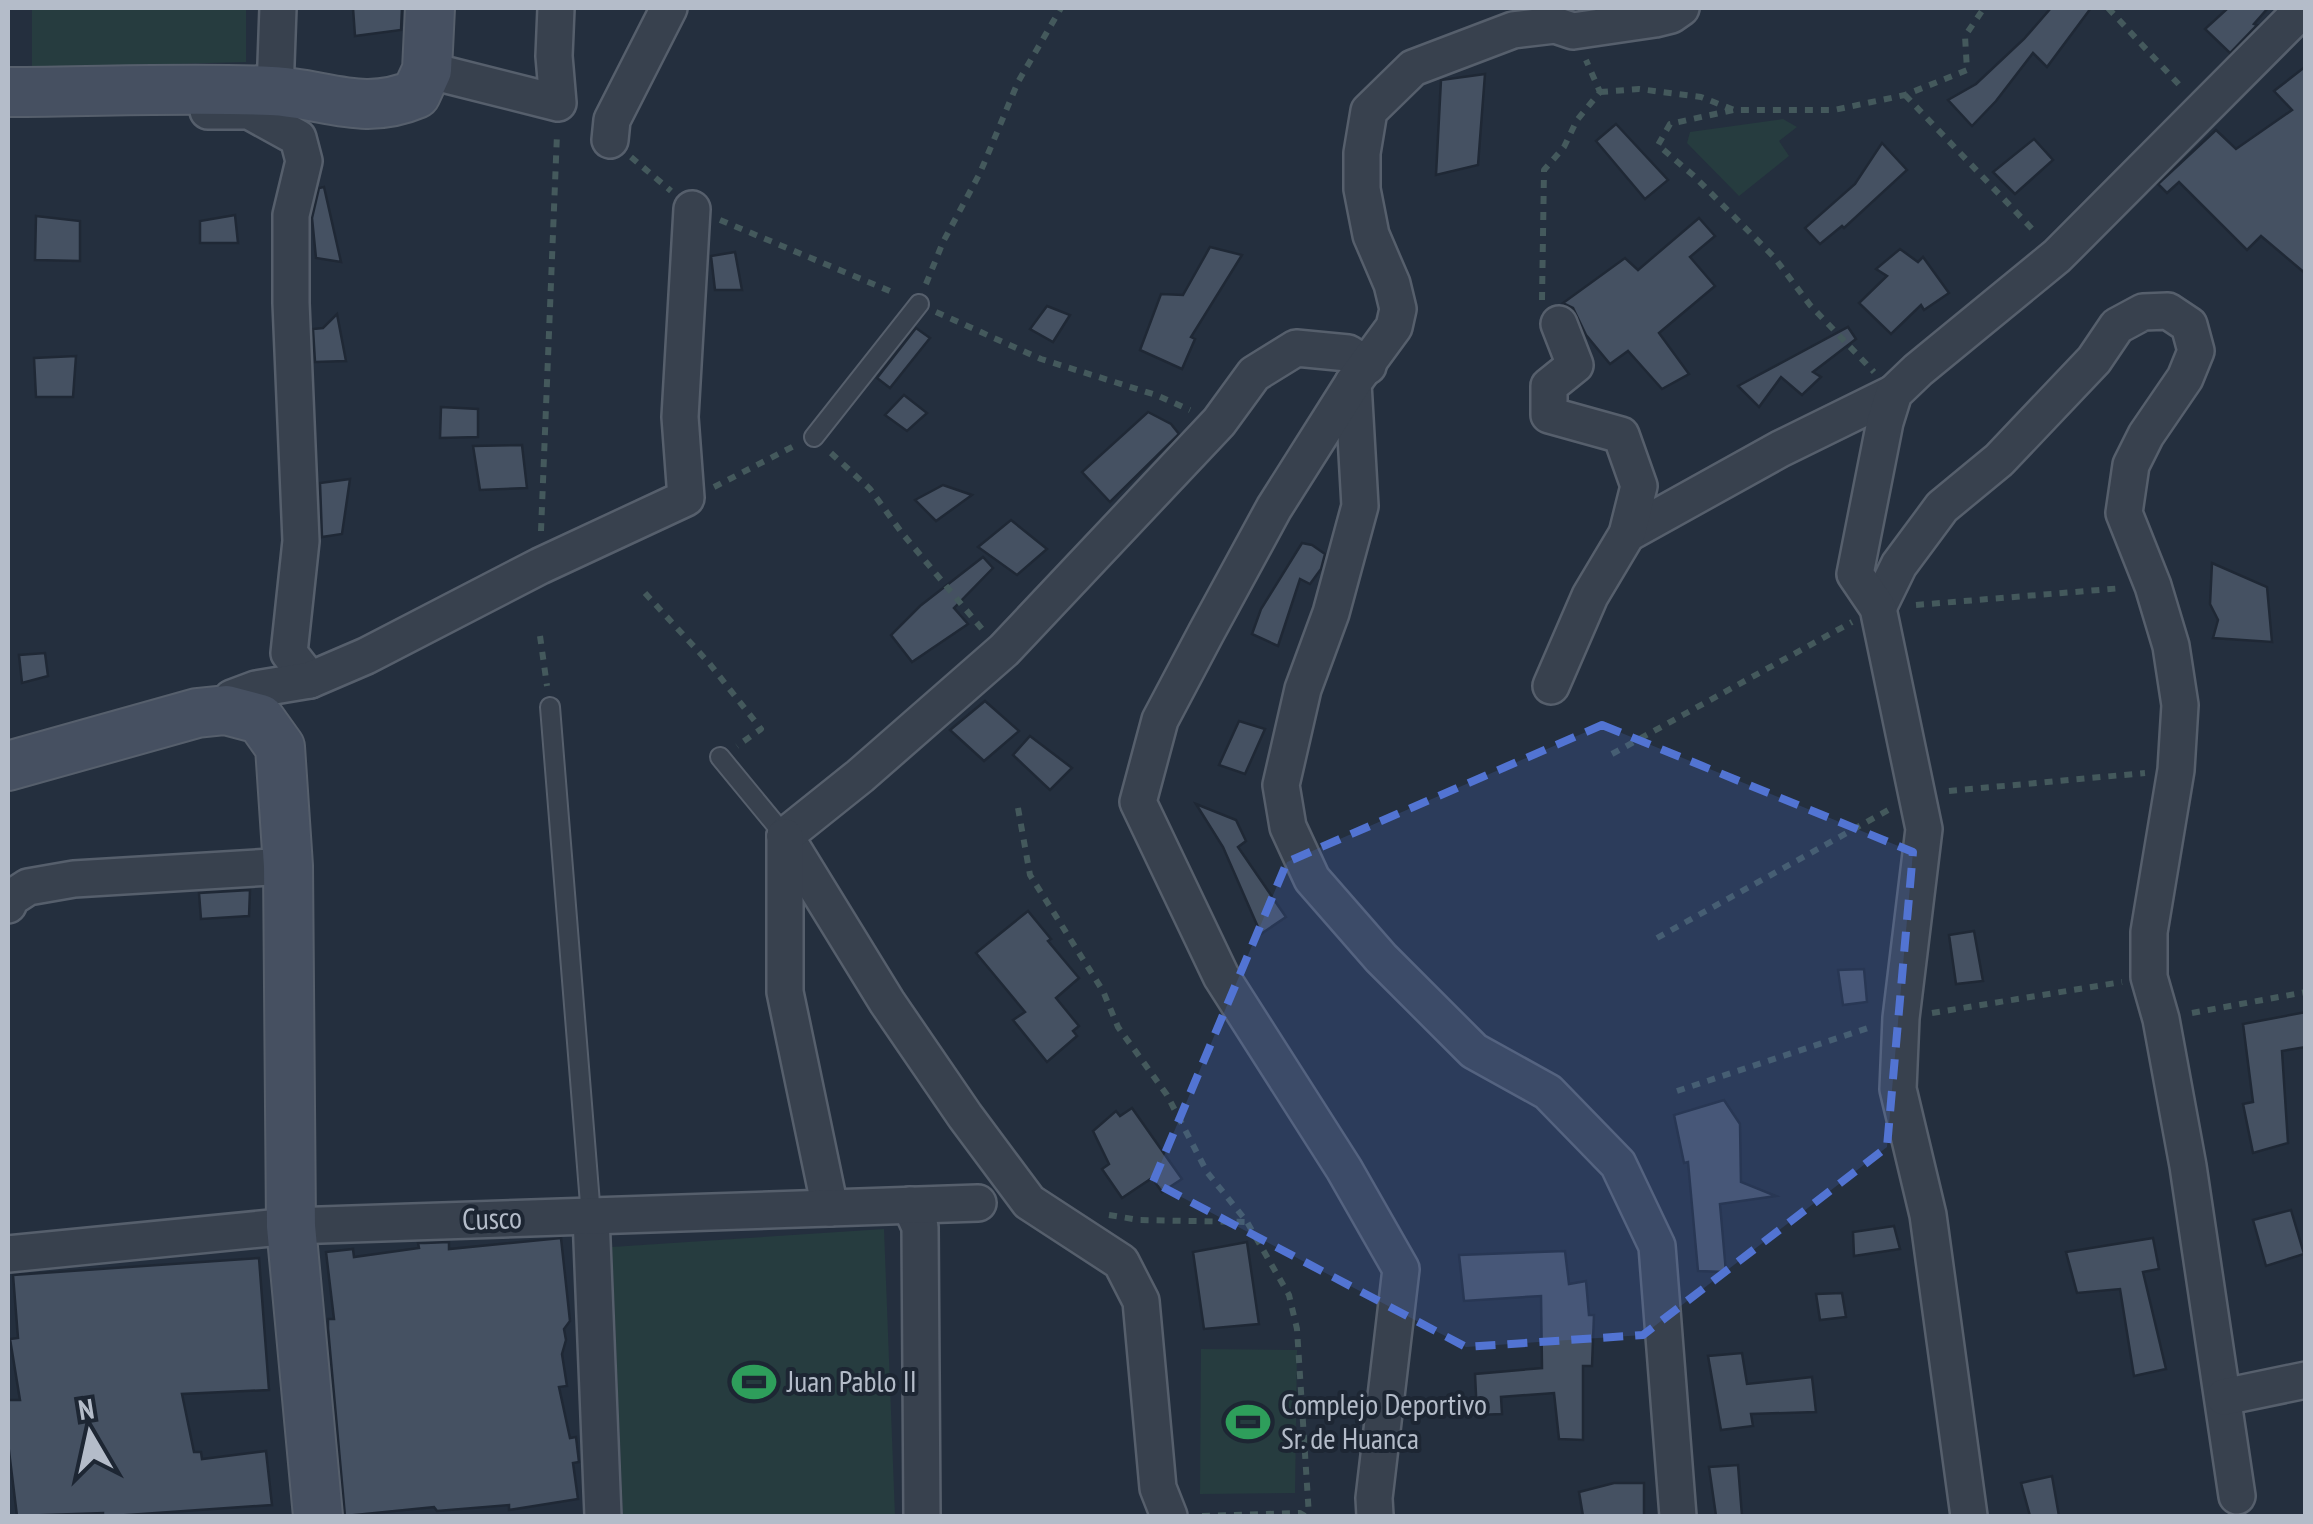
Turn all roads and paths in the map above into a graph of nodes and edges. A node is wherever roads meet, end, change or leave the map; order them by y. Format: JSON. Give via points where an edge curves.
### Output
{"nodes":[{"id":1,"x":278,"y":8,"type":"edge"},
{"id":2,"x":430,"y":8,"type":"edge"},
{"id":3,"x":556,"y":8,"type":"edge"},
{"id":4,"x":669,"y":8,"type":"edge"},
{"id":5,"x":1062,"y":8,"type":"edge"},
{"id":6,"x":1984,"y":8,"type":"edge"},
{"id":7,"x":2108,"y":8,"type":"edge"},
{"id":8,"x":2304,"y":8,"type":"edge"},
{"id":9,"x":1676,"y":11,"type":"edge"},
{"id":10,"x":1573,"y":31,"type":"junction"},
{"id":11,"x":427,"y":70,"type":"junction"},
{"id":12,"x":275,"y":90,"type":"junction"},
{"id":13,"x":8,"y":92,"type":"edge"},
{"id":14,"x":198,"y":92,"type":"junction"},
{"id":15,"x":1600,"y":92,"type":"junction"},
{"id":16,"x":1904,"y":95,"type":"junction"},
{"id":17,"x":558,"y":103,"type":"junction"},
{"id":18,"x":2200,"y":108,"type":"junction"},
{"id":19,"x":1734,"y":110,"type":"junction"},
{"id":20,"x":610,"y":140,"type":"joint"},
{"id":21,"x":692,"y":209,"type":"junction"},
{"id":22,"x":2058,"y":256,"type":"junction"},
{"id":23,"x":918,"y":304,"type":"junction"},
{"id":24,"x":1558,"y":324,"type":"joint"},
{"id":25,"x":1356,"y":367,"type":"junction"},
{"id":26,"x":1894,"y":393,"type":"junction"},
{"id":27,"x":1219,"y":422,"type":"junction"},
{"id":28,"x":814,"y":437,"type":"junction"},
{"id":29,"x":686,"y":498,"type":"junction"},
{"id":30,"x":1627,"y":534,"type":"junction"},
{"id":31,"x":540,"y":566,"type":"junction"},
{"id":32,"x":644,"y":593,"type":"dead end"},
{"id":33,"x":1878,"y":608,"type":"junction"},
{"id":34,"x":540,"y":636,"type":"dead end"},
{"id":35,"x":1004,"y":650,"type":"junction"},
{"id":36,"x":310,"y":680,"type":"junction"},
{"id":37,"x":1551,"y":686,"type":"dead end"},
{"id":38,"x":550,"y":707,"type":"joint"},
{"id":39,"x":226,"y":710,"type":"junction"},
{"id":40,"x":720,"y":757,"type":"joint"},
{"id":41,"x":8,"y":766,"type":"edge"},
{"id":42,"x":1018,"y":808,"type":"dead end"},
{"id":43,"x":785,"y":836,"type":"junction"},
{"id":44,"x":288,"y":866,"type":"junction"},
{"id":45,"x":8,"y":905,"type":"edge"},
{"id":46,"x":2306,"y":992,"type":"edge"},
{"id":47,"x":2161,"y":1019,"type":"junction"},
{"id":48,"x":978,"y":1203,"type":"dead end"},
{"id":49,"x":910,"y":1205,"type":"junction"},
{"id":50,"x":830,"y":1208,"type":"junction"},
{"id":51,"x":591,"y":1216,"type":"junction"},
{"id":52,"x":292,"y":1226,"type":"junction"},
{"id":53,"x":8,"y":1254,"type":"edge"},
{"id":54,"x":2306,"y":1380,"type":"edge"},
{"id":55,"x":2224,"y":1397,"type":"junction"},
{"id":56,"x":2236,"y":1496,"type":"dead end"},
{"id":57,"x":318,"y":1516,"type":"edge"},
{"id":58,"x":603,"y":1516,"type":"edge"},
{"id":59,"x":922,"y":1516,"type":"edge"},
{"id":60,"x":1169,"y":1516,"type":"edge"},
{"id":61,"x":1202,"y":1516,"type":"edge"},
{"id":62,"x":1308,"y":1516,"type":"edge"},
{"id":63,"x":1375,"y":1516,"type":"edge"},
{"id":64,"x":1678,"y":1516,"type":"edge"},
{"id":65,"x":1969,"y":1516,"type":"edge"}],
"edges":[{"from":1,"to":12,"type":"street"},
{"from":2,"to":11,"type":"street"},
{"from":3,"to":17,"type":"street"},
{"from":4,"to":20,"type":"street","via":[[612,120]]},
{"from":5,"to":23,"type":"path","via":[[1018,82]]},
{"from":6,"to":16,"type":"path","via":[[1965,36],[1966,70]]},
{"from":7,"to":18,"type":"path"},
{"from":8,"to":18,"type":"street"},
{"from":9,"to":10,"type":"street"},
{"from":10,"to":15,"type":"path"},
{"from":10,"to":25,"type":"street","via":[[1555,25],[1513,30],[1413,68],[1370,111],[1362,189],[1398,309],[1394,327]]},
{"from":11,"to":12,"type":"street","via":[[416,94],[395,103],[340,104]]},
{"from":11,"to":17,"type":"street"},
{"from":12,"to":14,"type":"street"},
{"from":13,"to":14,"type":"street"},
{"from":14,"to":36,"type":"street","via":[[204,111],[249,111],[298,138],[304,161],[291,215],[301,542],[288,653]]},
{"from":15,"to":19,"type":"path","via":[[1640,88],[1701,97]]},
{"from":15,"to":24,"type":"path","via":[[1544,170],[1540,298]]},
{"from":16,"to":19,"type":"path","via":[[1834,110]]},
{"from":16,"to":22,"type":"path"},
{"from":17,"to":31,"type":"path"},
{"from":18,"to":22,"type":"street"},
{"from":19,"to":26,"type":"path","via":[[1670,124],[1658,144],[1774,257]]},
{"from":20,"to":21,"type":"path"},
{"from":21,"to":23,"type":"path"},
{"from":21,"to":29,"type":"street","via":[[680,417]]},
{"from":22,"to":26,"type":"street"},
{"from":23,"to":27,"type":"path","via":[[1041,358]]},
{"from":23,"to":28,"type":"lane"},
{"from":24,"to":30,"type":"street","via":[[1575,366],[1548,386],[1548,415],[1621,435],[1638,486]]},
{"from":25,"to":27,"type":"street","via":[[1296,348],[1254,374]]},
{"from":25,"to":63,"type":"street","via":[[1160,720],[1138,802],[1221,976],[1401,1269]]},
{"from":25,"to":64,"type":"street","via":[[1360,506],[1281,785],[1288,827],[1312,879],[1381,958],[1474,1051],[1548,1092],[1618,1164],[1657,1246]]},
{"from":26,"to":30,"type":"street"},
{"from":26,"to":33,"type":"street","via":[[1855,574]]},
{"from":27,"to":35,"type":"street"},
{"from":28,"to":29,"type":"path"},
{"from":28,"to":35,"type":"path","via":[[870,489]]},
{"from":29,"to":31,"type":"street"},
{"from":30,"to":37,"type":"street","via":[[1590,596]]},
{"from":31,"to":36,"type":"street"},
{"from":32,"to":40,"type":"path","via":[[761,730]]},
{"from":33,"to":47,"type":"street","via":[[1942,507],[2000,460],[2094,360],[2117,326],[2143,312],[2168,311],[2189,325],[2196,351],[2131,465],[2124,512],[2162,616],[2180,705],[2149,932],[2149,977]]},
{"from":33,"to":65,"type":"street","via":[[1924,829],[1898,1089],[1928,1215]]},
{"from":34,"to":38,"type":"path"},
{"from":35,"to":43,"type":"street"},
{"from":36,"to":39,"type":"street","via":[[256,688],[232,698]]},
{"from":38,"to":51,"type":"lane"},
{"from":39,"to":41,"type":"street"},
{"from":39,"to":44,"type":"street","via":[[260,719],[280,747]]},
{"from":40,"to":43,"type":"lane"},
{"from":42,"to":62,"type":"path","via":[[1030,875],[1118,1028],[1167,1095],[1207,1172],[1247,1222],[1289,1296],[1297,1329]]},
{"from":43,"to":50,"type":"street","via":[[786,992]]},
{"from":43,"to":60,"type":"street","via":[[887,1002],[1029,1202],[1121,1262],[1140,1301],[1158,1488]]},
{"from":44,"to":45,"type":"street","via":[[74,879],[28,886]]},
{"from":44,"to":52,"type":"street"},
{"from":46,"to":47,"type":"path"},
{"from":47,"to":55,"type":"street"},
{"from":48,"to":49,"type":"street","name":"Cusco"},
{"from":49,"to":50,"type":"street","name":"Cusco"},
{"from":49,"to":59,"type":"street","via":[[920,1227]]},
{"from":50,"to":51,"type":"street","name":"Cusco"},
{"from":51,"to":52,"type":"street","name":"Cusco"},
{"from":51,"to":58,"type":"street"},
{"from":52,"to":53,"type":"street","name":"Cusco"},
{"from":52,"to":57,"type":"street"},
{"from":54,"to":55,"type":"street"},
{"from":55,"to":56,"type":"street"},
{"from":61,"to":62,"type":"path"}]}
